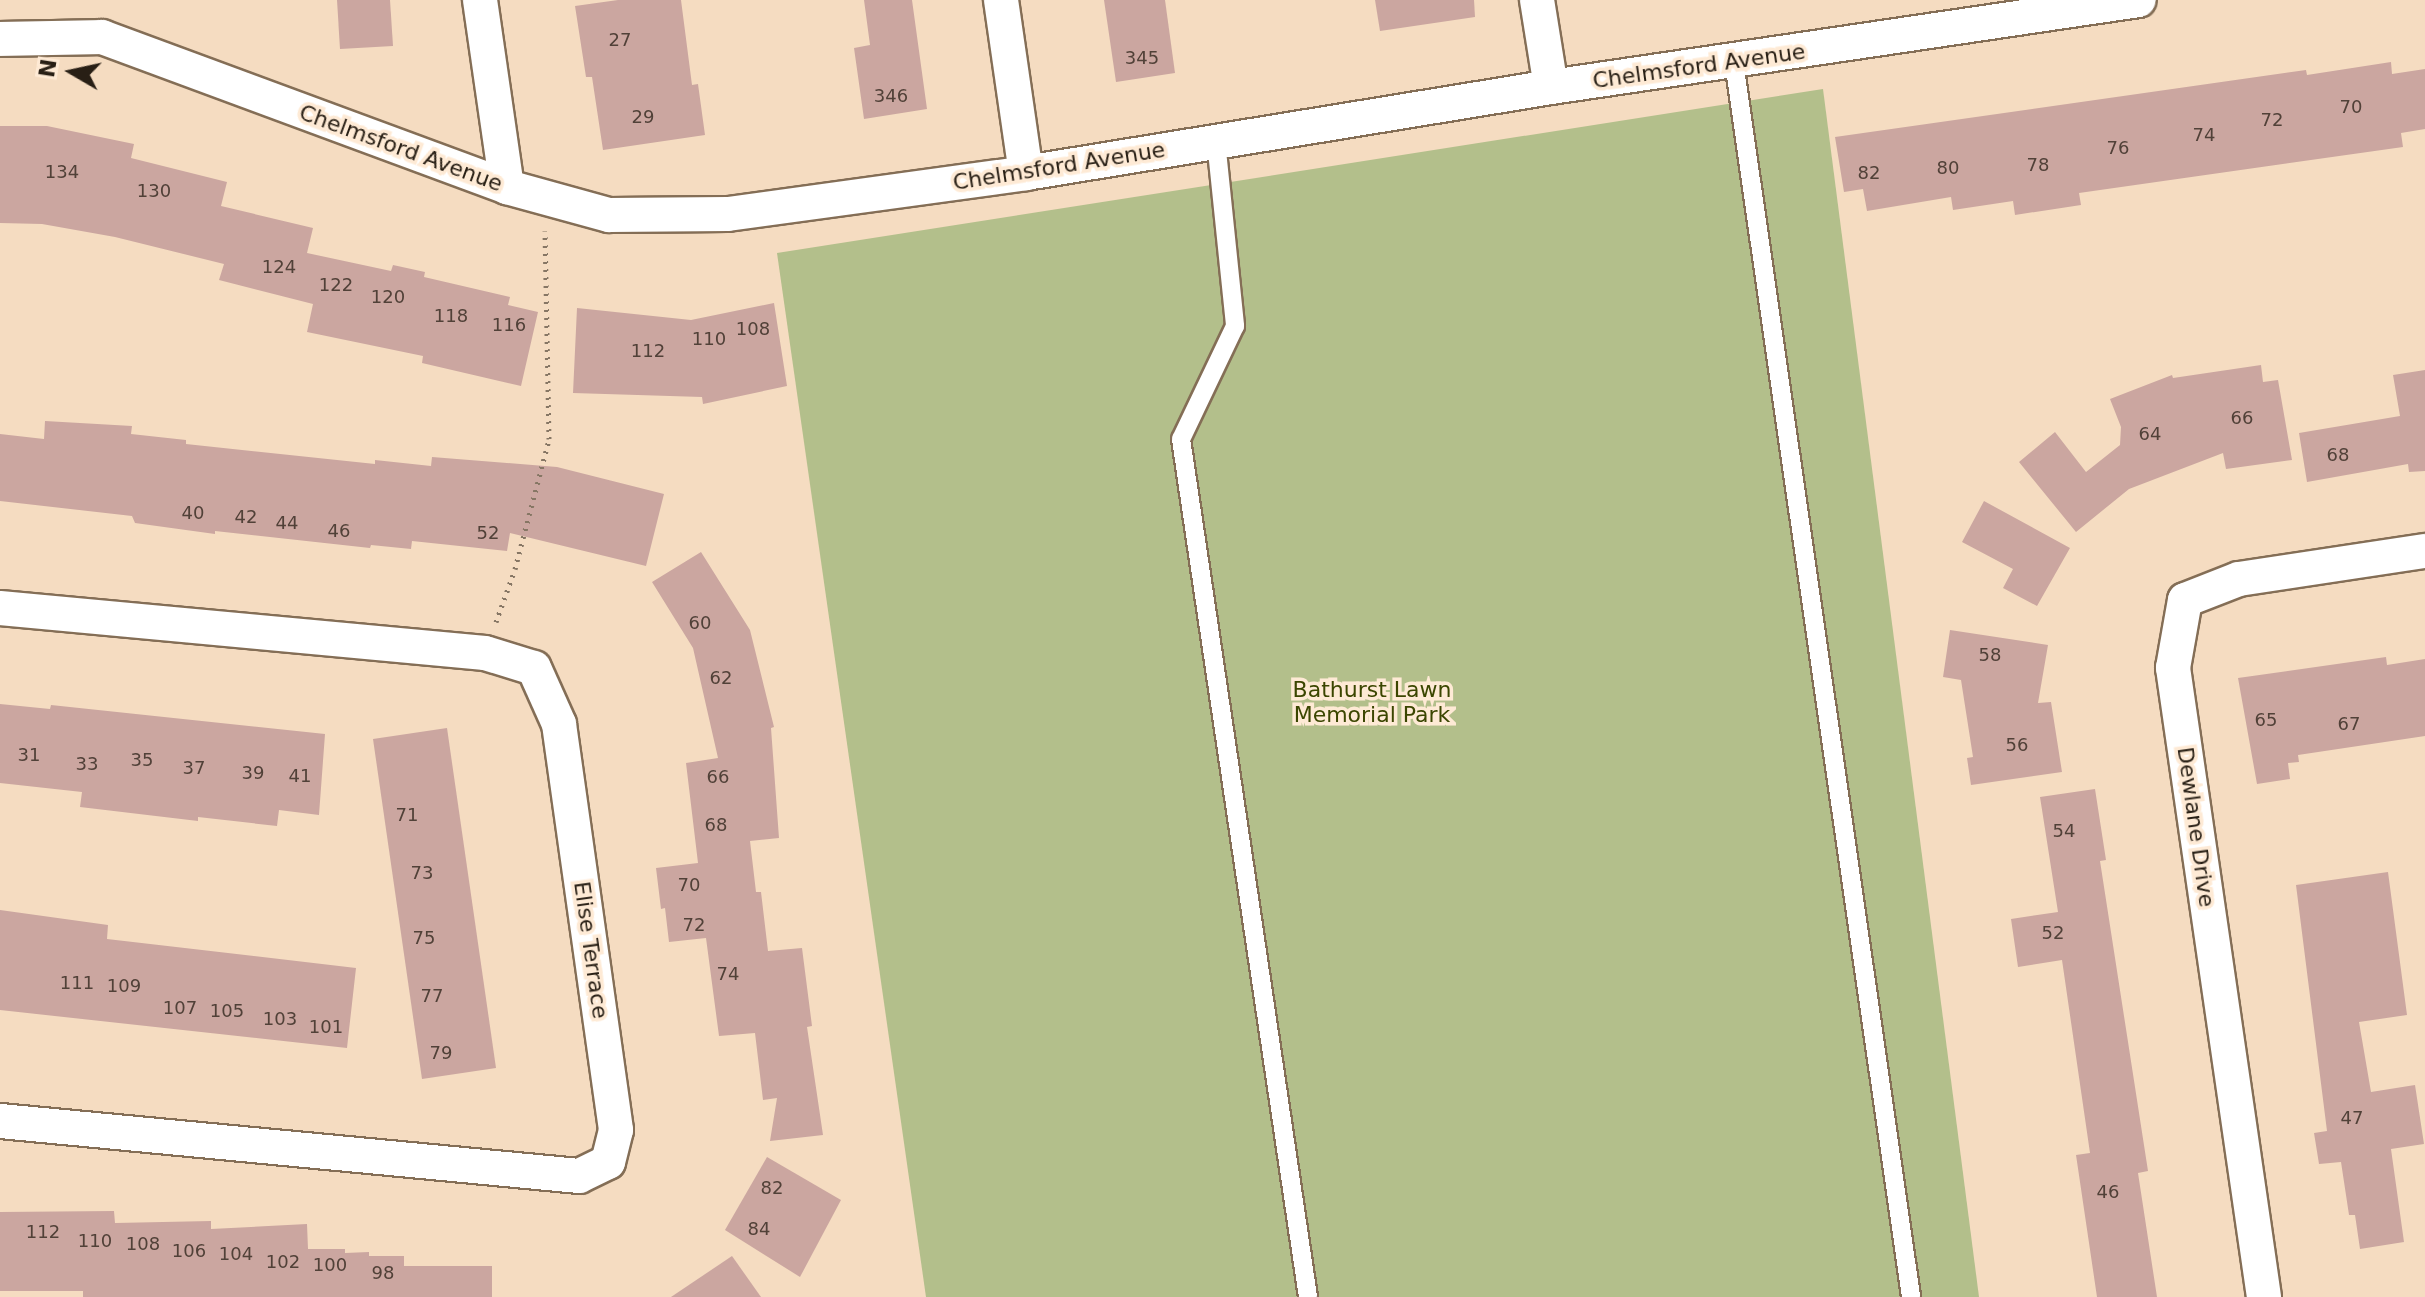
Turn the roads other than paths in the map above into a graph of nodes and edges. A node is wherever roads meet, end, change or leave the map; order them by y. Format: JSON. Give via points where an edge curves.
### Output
{"nodes":[{"id":1,"x":480,"y":0,"type":"edge"},
{"id":2,"x":1001,"y":0,"type":"edge"},
{"id":3,"x":1537,"y":0,"type":"edge"},
{"id":4,"x":2139,"y":0,"type":"edge"},
{"id":5,"x":0,"y":39,"type":"edge"},
{"id":6,"x":1734,"y":62,"type":"junction"},
{"id":7,"x":1551,"y":87,"type":"junction"},
{"id":8,"x":1216,"y":141,"type":"junction"},
{"id":9,"x":1026,"y":173,"type":"junction"},
{"id":10,"x":507,"y":187,"type":"junction"},
{"id":11,"x":2425,"y":551,"type":"edge"},
{"id":12,"x":0,"y":608,"type":"edge"},
{"id":13,"x":0,"y":1121,"type":"edge"},
{"id":14,"x":1308,"y":1297,"type":"edge"},
{"id":15,"x":1911,"y":1297,"type":"edge"},
{"id":16,"x":2264,"y":1297,"type":"edge"}],
"edges":[{"from":1,"to":10,"type":"street"},
{"from":2,"to":9,"type":"street"},
{"from":3,"to":7,"type":"street"},
{"from":4,"to":6,"type":"street","name":"Chelmsford Avenue"},
{"from":5,"to":10,"type":"street","name":"Chelmsford Avenue","via":[[102,37]]},
{"from":6,"to":7,"type":"street","name":"Chelmsford Avenue"},
{"from":6,"to":15,"type":"lane"},
{"from":7,"to":8,"type":"street","name":"Chelmsford Avenue"},
{"from":8,"to":9,"type":"street","name":"Chelmsford Avenue"},
{"from":8,"to":14,"type":"lane","via":[[1235,326],[1181,439]]},
{"from":9,"to":10,"type":"street","name":"Chelmsford Avenue","via":[[728,214],[609,215]]},
{"from":11,"to":16,"type":"street","name":"Dewlane Drive","via":[[2239,579],[2185,600],[2173,668]]},
{"from":12,"to":13,"type":"street","name":"Elise Terrace","via":[[485,653],[534,668],[559,724],[616,1130],[608,1162],[579,1176]]}]}
